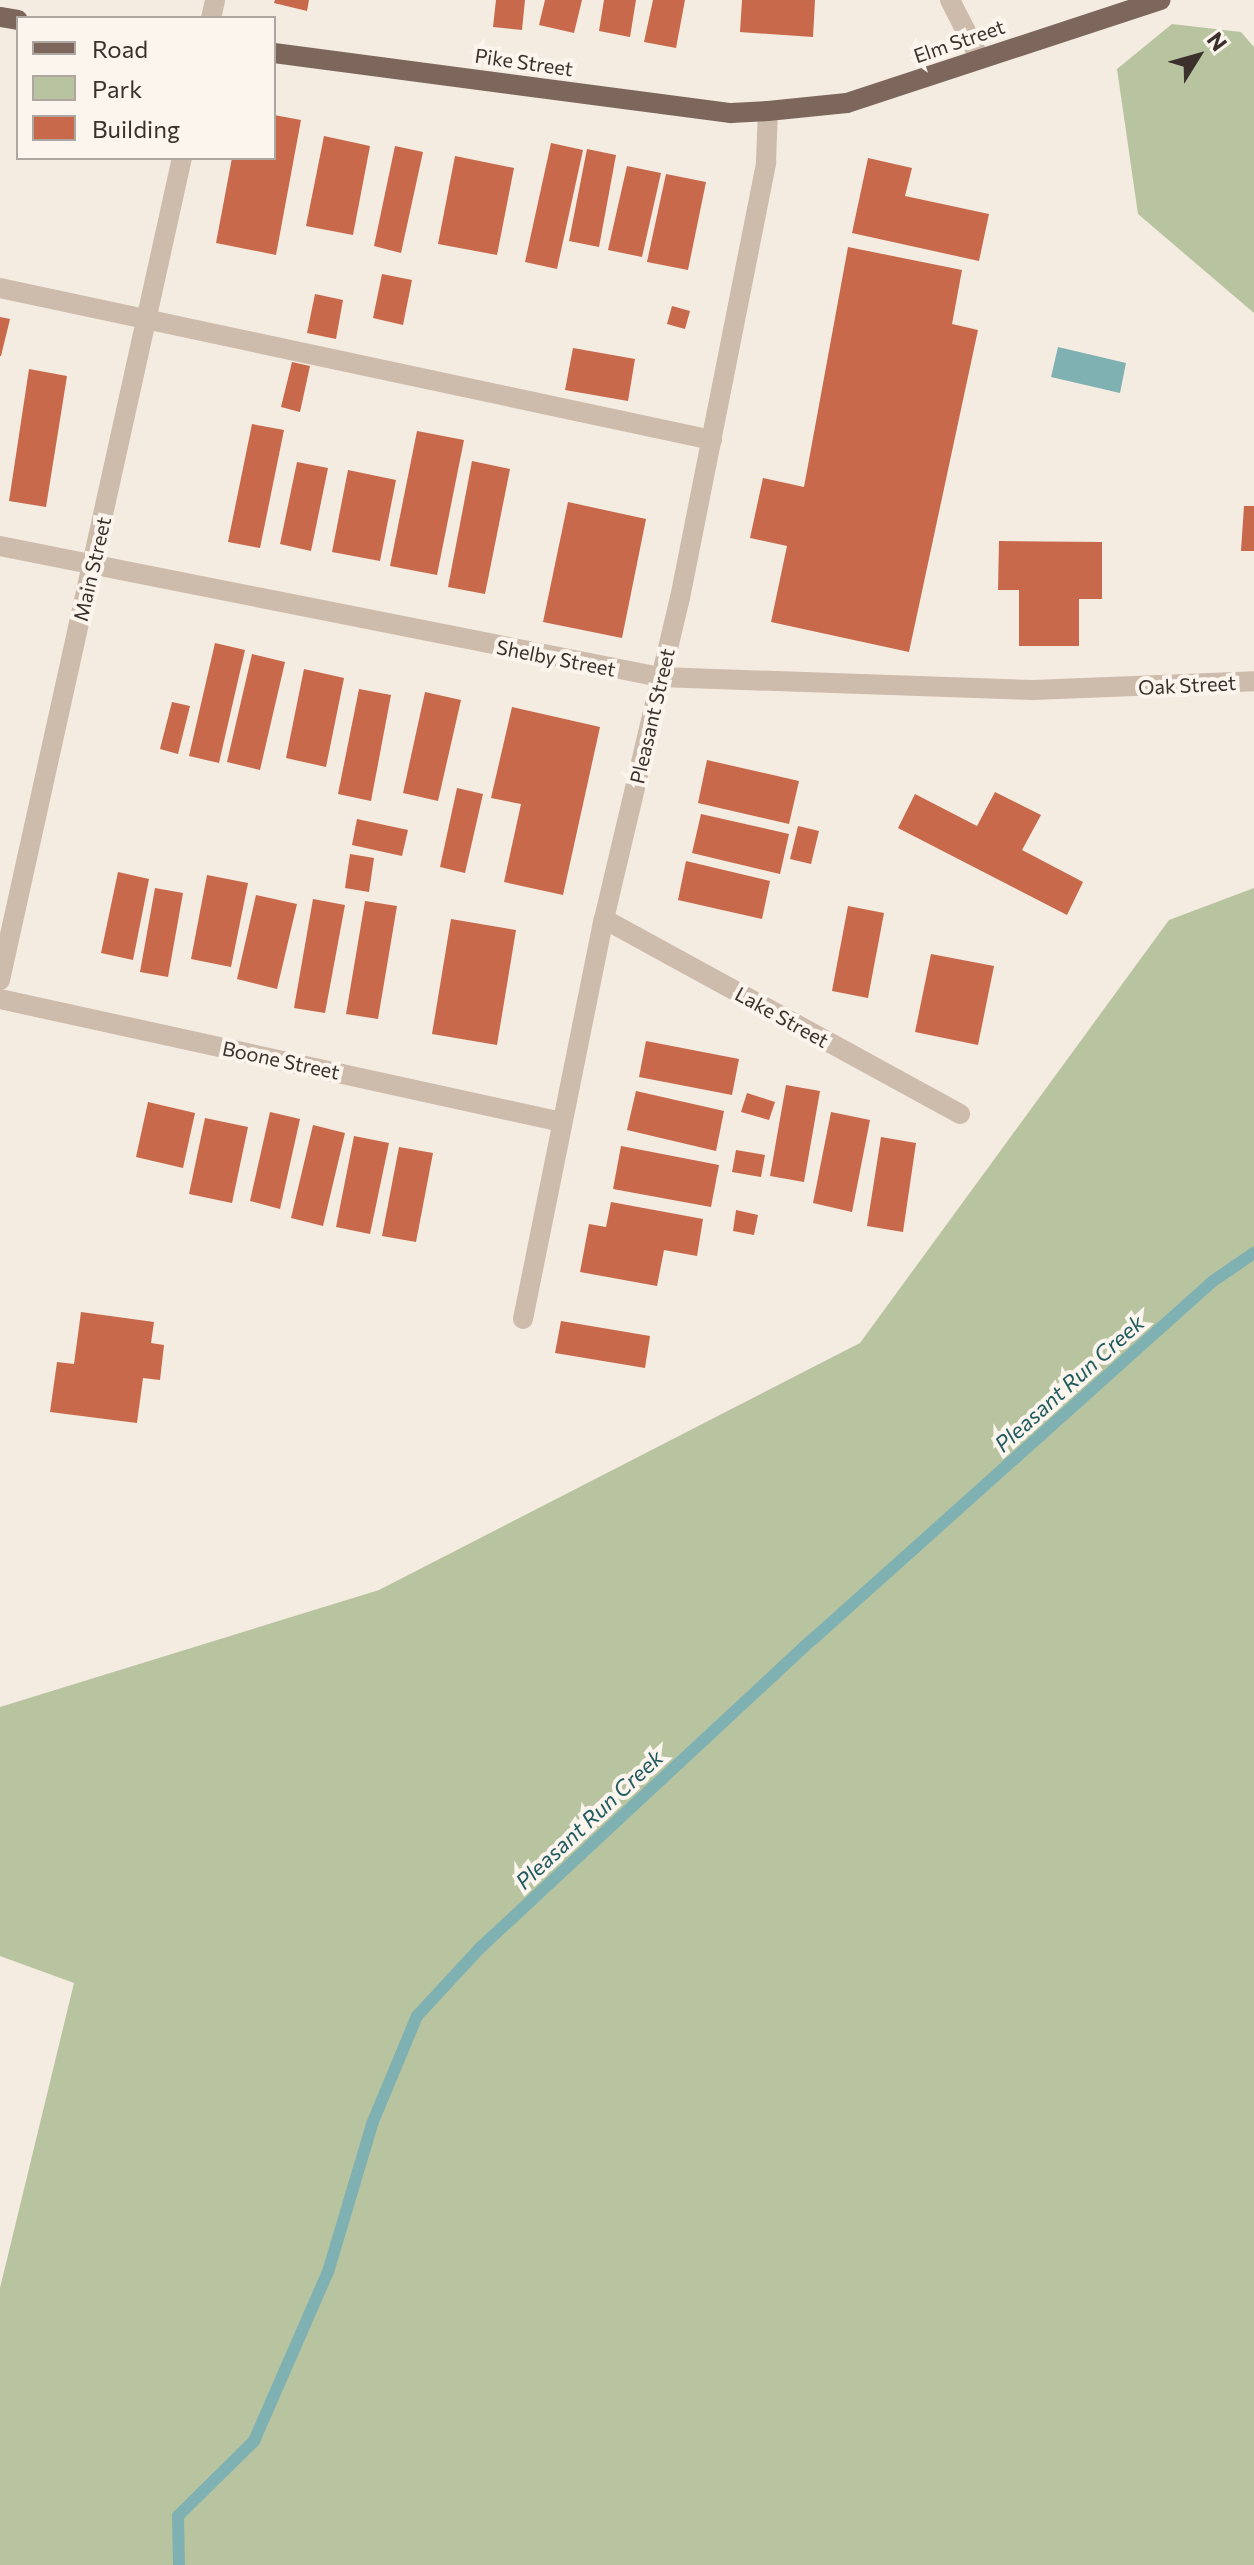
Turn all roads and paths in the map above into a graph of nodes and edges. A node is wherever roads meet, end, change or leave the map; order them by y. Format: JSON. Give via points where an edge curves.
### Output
{"nodes":[{"id":1,"x":950,"y":0,"type":"edge"},
{"id":2,"x":1161,"y":0,"type":"edge"},
{"id":3,"x":276,"y":53,"type":"edge"},
{"id":4,"x":980,"y":59,"type":"junction"},
{"id":5,"x":768,"y":111,"type":"junction"},
{"id":6,"x":182,"y":160,"type":"edge"},
{"id":7,"x":0,"y":288,"type":"edge"},
{"id":8,"x":146,"y":320,"type":"junction"},
{"id":9,"x":712,"y":440,"type":"junction"},
{"id":10,"x":0,"y":546,"type":"edge"},
{"id":11,"x":93,"y":565,"type":"junction"},
{"id":12,"x":660,"y":677,"type":"junction"},
{"id":13,"x":1254,"y":681,"type":"edge"},
{"id":14,"x":1121,"y":688,"type":"joint"},
{"id":15,"x":604,"y":919,"type":"junction"},
{"id":16,"x":0,"y":980,"type":"edge"},
{"id":17,"x":0,"y":999,"type":"edge"},
{"id":18,"x":960,"y":1114,"type":"dead end"},
{"id":19,"x":562,"y":1122,"type":"junction"},
{"id":20,"x":523,"y":1319,"type":"dead end"}],
"edges":[{"from":1,"to":4,"type":"street"},
{"from":2,"to":4,"type":"main road","name":"Elm Street"},
{"from":3,"to":5,"type":"main road","name":"Pike Street","via":[[731,113]]},
{"from":4,"to":5,"type":"main road","name":"Elm Street","via":[[847,103]]},
{"from":5,"to":9,"type":"street","name":"Pleasant Street","via":[[766,162]]},
{"from":6,"to":8,"type":"street","name":"Main Street"},
{"from":7,"to":8,"type":"street"},
{"from":8,"to":9,"type":"street"},
{"from":8,"to":11,"type":"street","name":"Main Street"},
{"from":9,"to":12,"type":"street","name":"Pleasant Street"},
{"from":10,"to":11,"type":"street","name":"Shelby Street"},
{"from":11,"to":12,"type":"street","name":"Shelby Street"},
{"from":11,"to":16,"type":"street","name":"Main Street"},
{"from":12,"to":14,"type":"street","name":"Shelby Street","via":[[1033,690]]},
{"from":12,"to":15,"type":"street","name":"Pleasant Street"},
{"from":13,"to":14,"type":"street","name":"Oak Street"},
{"from":15,"to":18,"type":"street","name":"Lake Street"},
{"from":15,"to":19,"type":"street","name":"Pleasant Street"},
{"from":17,"to":19,"type":"street","name":"Boone Street"},
{"from":19,"to":20,"type":"street","name":"Pleasant Street"}]}
